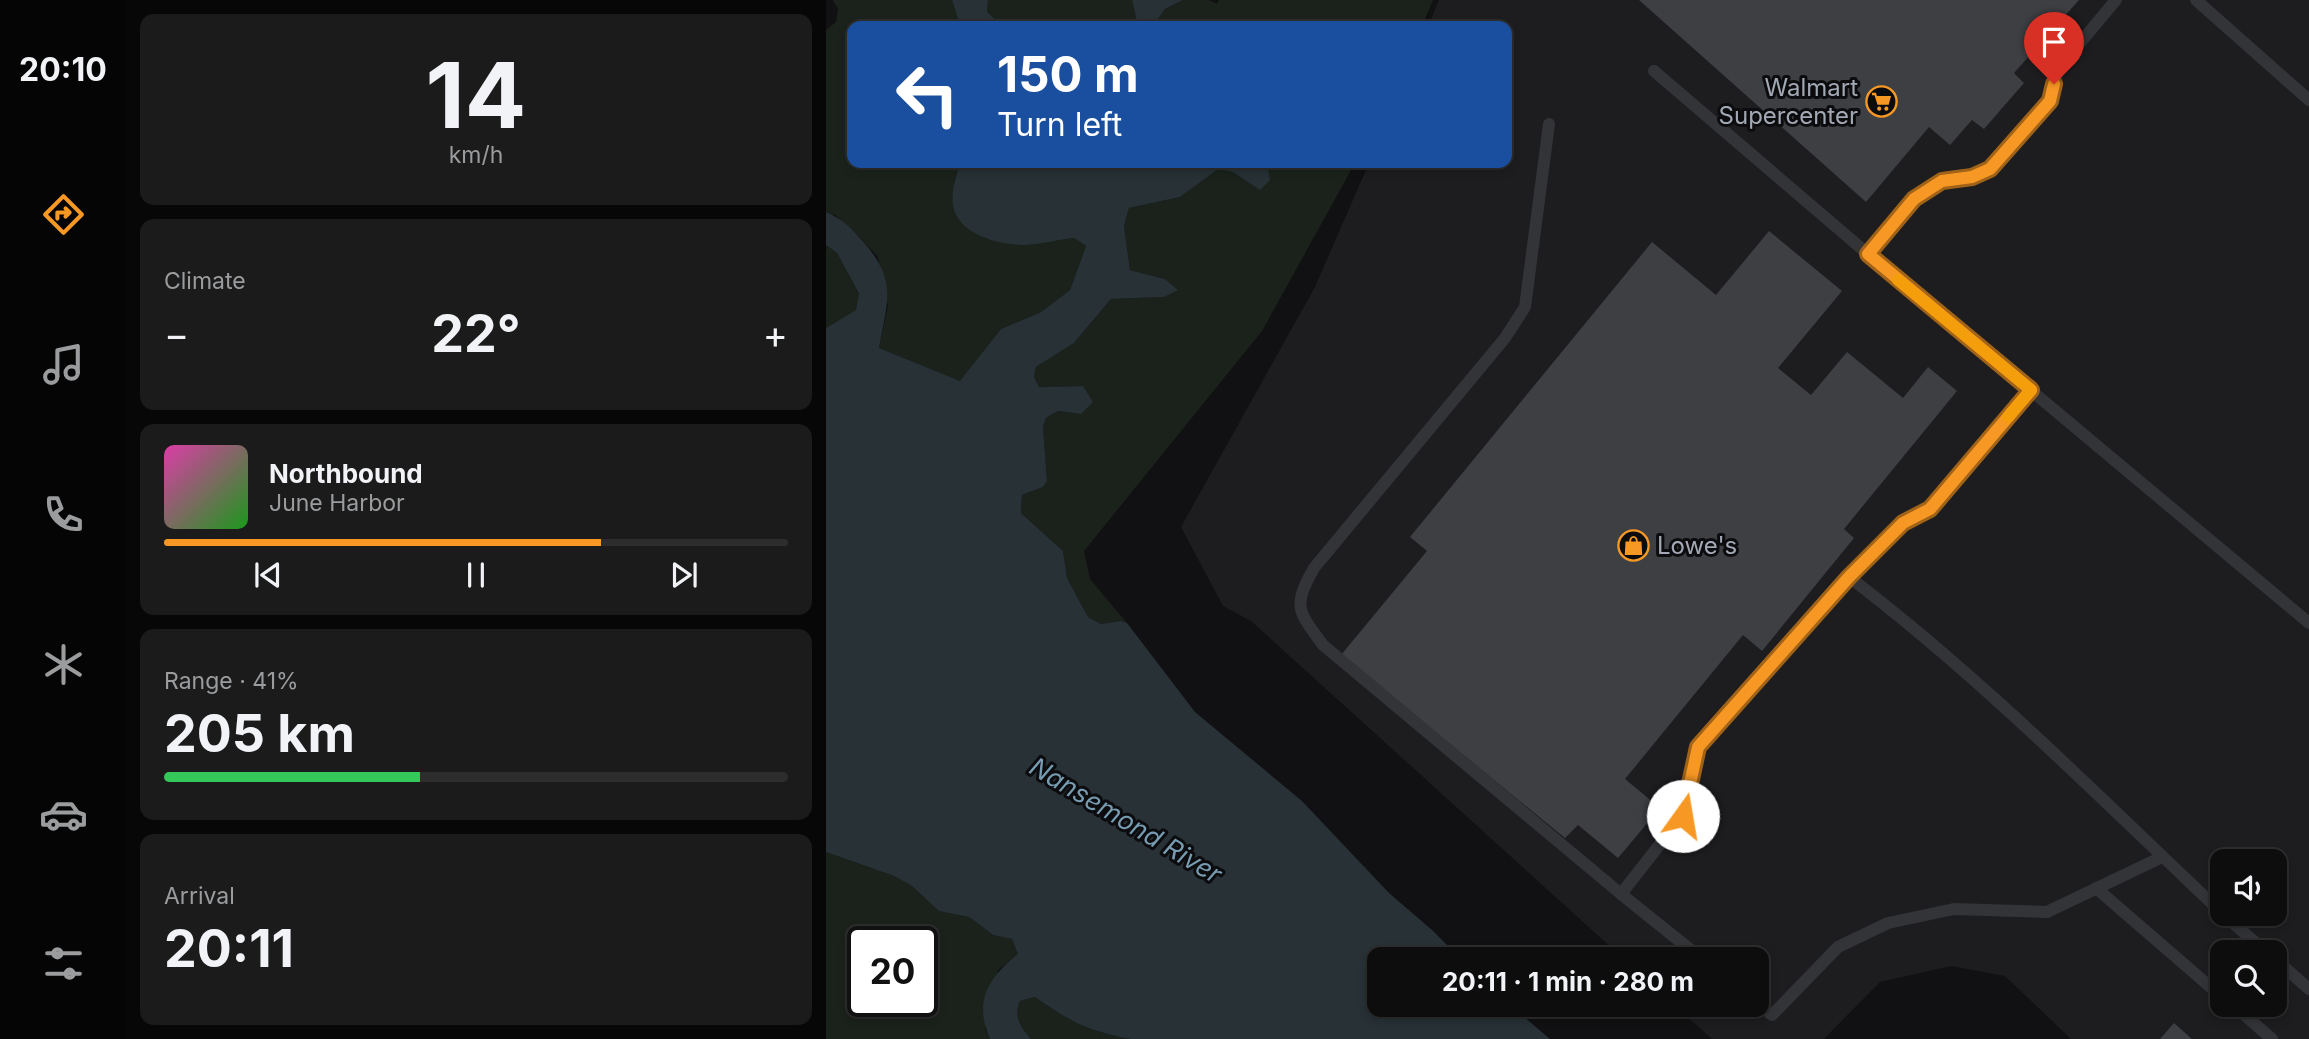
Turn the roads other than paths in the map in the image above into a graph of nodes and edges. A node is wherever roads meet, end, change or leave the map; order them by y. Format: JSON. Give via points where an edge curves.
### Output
{"nodes":[{"id":1,"x":2116,"y":0,"type":"edge"},
{"id":2,"x":2196,"y":0,"type":"edge"},
{"id":3,"x":1654,"y":71,"type":"dead end"},
{"id":4,"x":2309,"y":100,"type":"edge"},
{"id":5,"x":1549,"y":124,"type":"dead end"},
{"id":6,"x":1868,"y":254,"type":"junction"},
{"id":7,"x":2031,"y":390,"type":"junction"},
{"id":8,"x":1849,"y":577,"type":"junction"},
{"id":9,"x":2309,"y":623,"type":"edge"},
{"id":10,"x":2162,"y":857,"type":"junction"},
{"id":11,"x":2096,"y":888,"type":"junction"},
{"id":12,"x":1621,"y":894,"type":"junction"},
{"id":13,"x":2210,"y":901,"type":"edge"},
{"id":14,"x":2237,"y":926,"type":"edge"},
{"id":15,"x":2253,"y":940,"type":"edge"},
{"id":16,"x":1687,"y":947,"type":"edge"},
{"id":17,"x":2287,"y":970,"type":"edge"},
{"id":18,"x":2210,"y":987,"type":"edge"},
{"id":19,"x":2309,"y":989,"type":"edge"},
{"id":20,"x":1769,"y":1013,"type":"edge"},
{"id":21,"x":2247,"y":1017,"type":"edge"},
{"id":22,"x":2272,"y":1039,"type":"edge"}],
"edges":[{"from":1,"to":6,"type":"lane","via":[[2059,68],[2050,101],[1990,169],[1942,181],[1914,199]]},
{"from":2,"to":4,"type":"lane"},
{"from":3,"to":6,"type":"lane"},
{"from":5,"to":12,"type":"lane","via":[[1525,307],[1505,338],[1314,568],[1300,592],[1301,616],[1323,645]]},
{"from":6,"to":7,"type":"lane"},
{"from":7,"to":8,"type":"lane","via":[[1930,509],[1903,523]]},
{"from":7,"to":9,"type":"lane"},
{"from":8,"to":10,"type":"lane","via":[[2034,736]]},
{"from":8,"to":12,"type":"lane","via":[[1698,747],[1683,816]]},
{"from":10,"to":11,"type":"lane"},
{"from":10,"to":13,"type":"lane"},
{"from":11,"to":18,"type":"lane"},
{"from":11,"to":20,"type":"lane","via":[[2047,912],[1954,909],[1888,923],[1838,947],[1772,1015]]},
{"from":12,"to":16,"type":"lane"},
{"from":14,"to":15,"type":"lane"},
{"from":17,"to":19,"type":"lane"},
{"from":21,"to":22,"type":"lane"}]}
